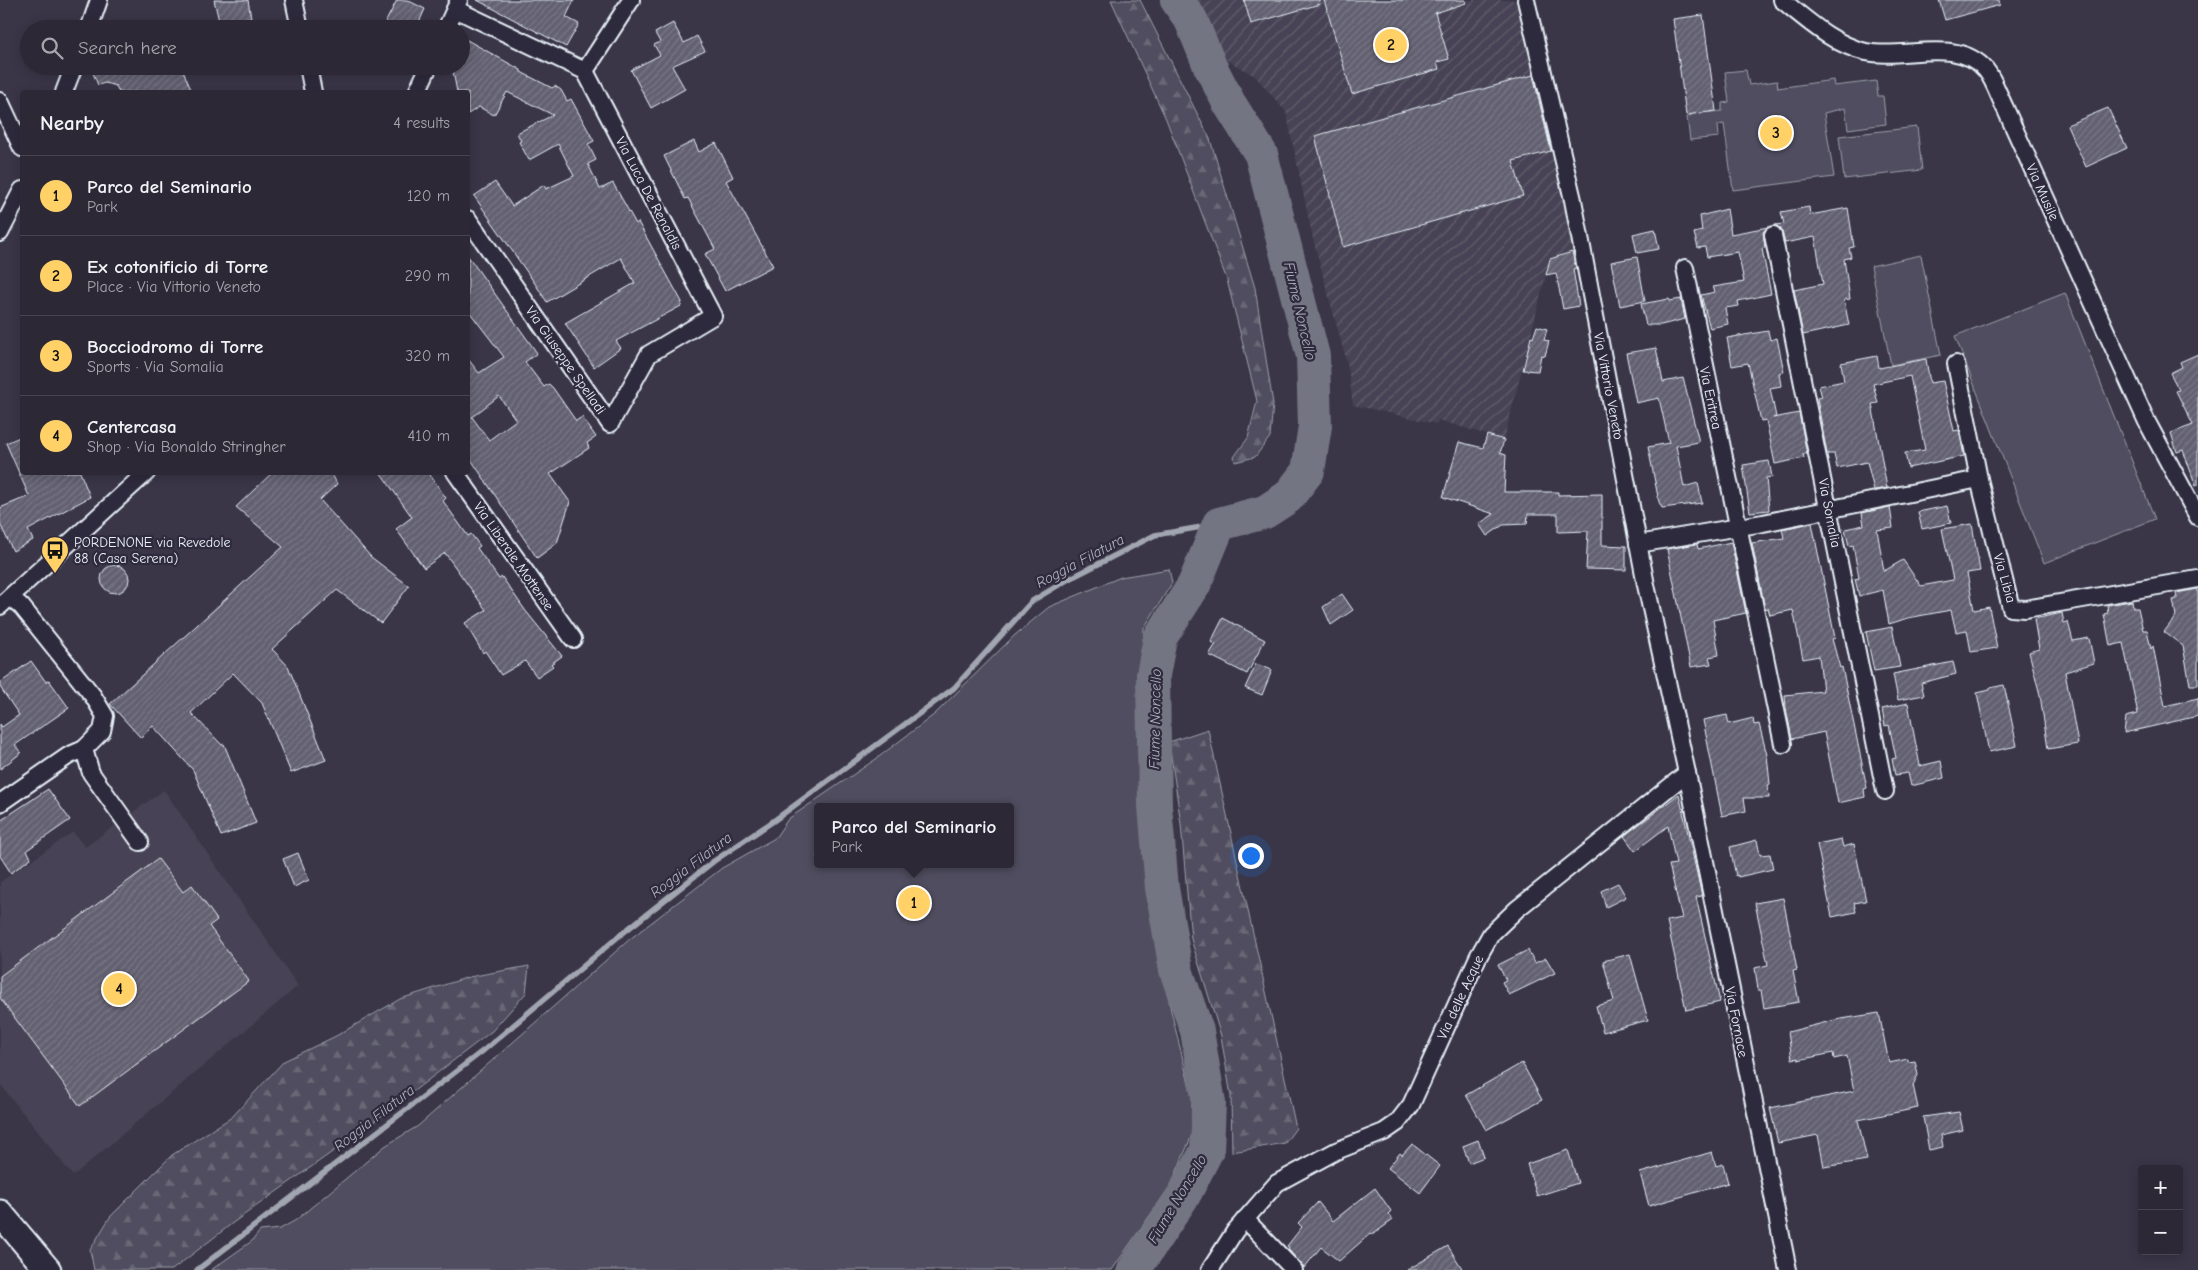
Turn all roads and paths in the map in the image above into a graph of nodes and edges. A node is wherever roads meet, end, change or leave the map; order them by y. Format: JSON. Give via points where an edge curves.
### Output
{"nodes":[{"id":1,"x":100,"y":0,"type":"edge"},
{"id":2,"x":294,"y":0,"type":"edge"},
{"id":3,"x":631,"y":0,"type":"edge"},
{"id":4,"x":1526,"y":0,"type":"edge"},
{"id":5,"x":1782,"y":0,"type":"edge"},
{"id":6,"x":457,"y":4,"type":"edge"},
{"id":7,"x":92,"y":20,"type":"edge"},
{"id":8,"x":298,"y":20,"type":"edge"},
{"id":9,"x":450,"y":20,"type":"edge"},
{"id":10,"x":585,"y":71,"type":"junction"},
{"id":11,"x":71,"y":75,"type":"edge"},
{"id":12,"x":310,"y":75,"type":"edge"},
{"id":13,"x":424,"y":75,"type":"edge"},
{"id":14,"x":65,"y":90,"type":"edge"},
{"id":15,"x":313,"y":90,"type":"edge"},
{"id":16,"x":417,"y":90,"type":"edge"},
{"id":17,"x":0,"y":101,"type":"edge"},
{"id":18,"x":20,"y":144,"type":"edge"},
{"id":19,"x":20,"y":194,"type":"edge"},
{"id":20,"x":470,"y":222,"type":"edge"},
{"id":21,"x":0,"y":233,"type":"edge"},
{"id":22,"x":1773,"y":236,"type":"dead end"},
{"id":23,"x":1685,"y":268,"type":"dead end"},
{"id":24,"x":713,"y":316,"type":"joint"},
{"id":25,"x":1956,"y":364,"type":"dead end"},
{"id":26,"x":144,"y":475,"type":"edge"},
{"id":27,"x":457,"y":475,"type":"edge"},
{"id":28,"x":1980,"y":479,"type":"junction"},
{"id":29,"x":1829,"y":510,"type":"junction"},
{"id":30,"x":2198,"y":517,"type":"edge"},
{"id":31,"x":1738,"y":528,"type":"junction"},
{"id":32,"x":1638,"y":544,"type":"junction"},
{"id":33,"x":2198,"y":579,"type":"edge"},
{"id":34,"x":5,"y":602,"type":"edge"},
{"id":35,"x":573,"y":639,"type":"dead end"},
{"id":36,"x":1783,"y":744,"type":"dead end"},
{"id":37,"x":84,"y":749,"type":"junction"},
{"id":38,"x":1687,"y":773,"type":"junction"},
{"id":39,"x":1885,"y":791,"type":"dead end"},
{"id":40,"x":0,"y":804,"type":"edge"},
{"id":41,"x":140,"y":842,"type":"dead end"},
{"id":42,"x":0,"y":1214,"type":"edge"},
{"id":43,"x":1246,"y":1219,"type":"junction"},
{"id":44,"x":48,"y":1270,"type":"edge"},
{"id":45,"x":1210,"y":1270,"type":"edge"},
{"id":46,"x":1294,"y":1270,"type":"edge"},
{"id":47,"x":1788,"y":1270,"type":"edge"}],
"edges":[{"from":1,"to":7,"type":"street"},
{"from":2,"to":8,"type":"street"},
{"from":3,"to":10,"type":"street"},
{"from":4,"to":32,"type":"street","name":"Via Vittorio Veneto","via":[[1573,200]]},
{"from":5,"to":30,"type":"street","name":"Via Musile","via":[[1843,44],[1866,52],[1950,52],[1968,56],[1986,70],[2147,422]]},
{"from":6,"to":9,"type":"street"},
{"from":6,"to":10,"type":"street"},
{"from":10,"to":24,"type":"street","name":"Via Luca De Renaldis"},
{"from":11,"to":14,"type":"street"},
{"from":12,"to":15,"type":"street"},
{"from":13,"to":16,"type":"street"},
{"from":17,"to":18,"type":"street"},
{"from":19,"to":21,"type":"street"},
{"from":20,"to":24,"type":"street","name":"Via Giuseppe Spelladi","via":[[610,424],[648,354]]},
{"from":22,"to":29,"type":"street","name":"Via Somalia"},
{"from":23,"to":31,"type":"street","name":"Via Eritrea"},
{"from":25,"to":28,"type":"street","name":"Via Libia"},
{"from":26,"to":34,"type":"street"},
{"from":27,"to":35,"type":"street","name":"Via Liberale Mottense"},
{"from":28,"to":29,"type":"street"},
{"from":28,"to":33,"type":"street","name":"Via Libia","via":[[2011,608],[2025,609]]},
{"from":29,"to":31,"type":"street"},
{"from":29,"to":39,"type":"street","name":"Via Somalia"},
{"from":31,"to":32,"type":"street"},
{"from":31,"to":36,"type":"street","name":"Via Eritrea"},
{"from":32,"to":38,"type":"street","name":"Via Vittorio Veneto"},
{"from":34,"to":37,"type":"street","via":[[28,614],[105,716],[102,731]]},
{"from":37,"to":40,"type":"street","via":[[68,756]]},
{"from":37,"to":41,"type":"street","via":[[91,773]]},
{"from":38,"to":43,"type":"street","name":"Via delle Acque","via":[[1517,909],[1491,934],[1411,1104],[1397,1123],[1276,1183]]},
{"from":38,"to":47,"type":"street","name":"Via Fornace"},
{"from":42,"to":44,"type":"main road"},
{"from":43,"to":45,"type":"street","name":"Via delle Acque"},
{"from":43,"to":46,"type":"street"}]}
